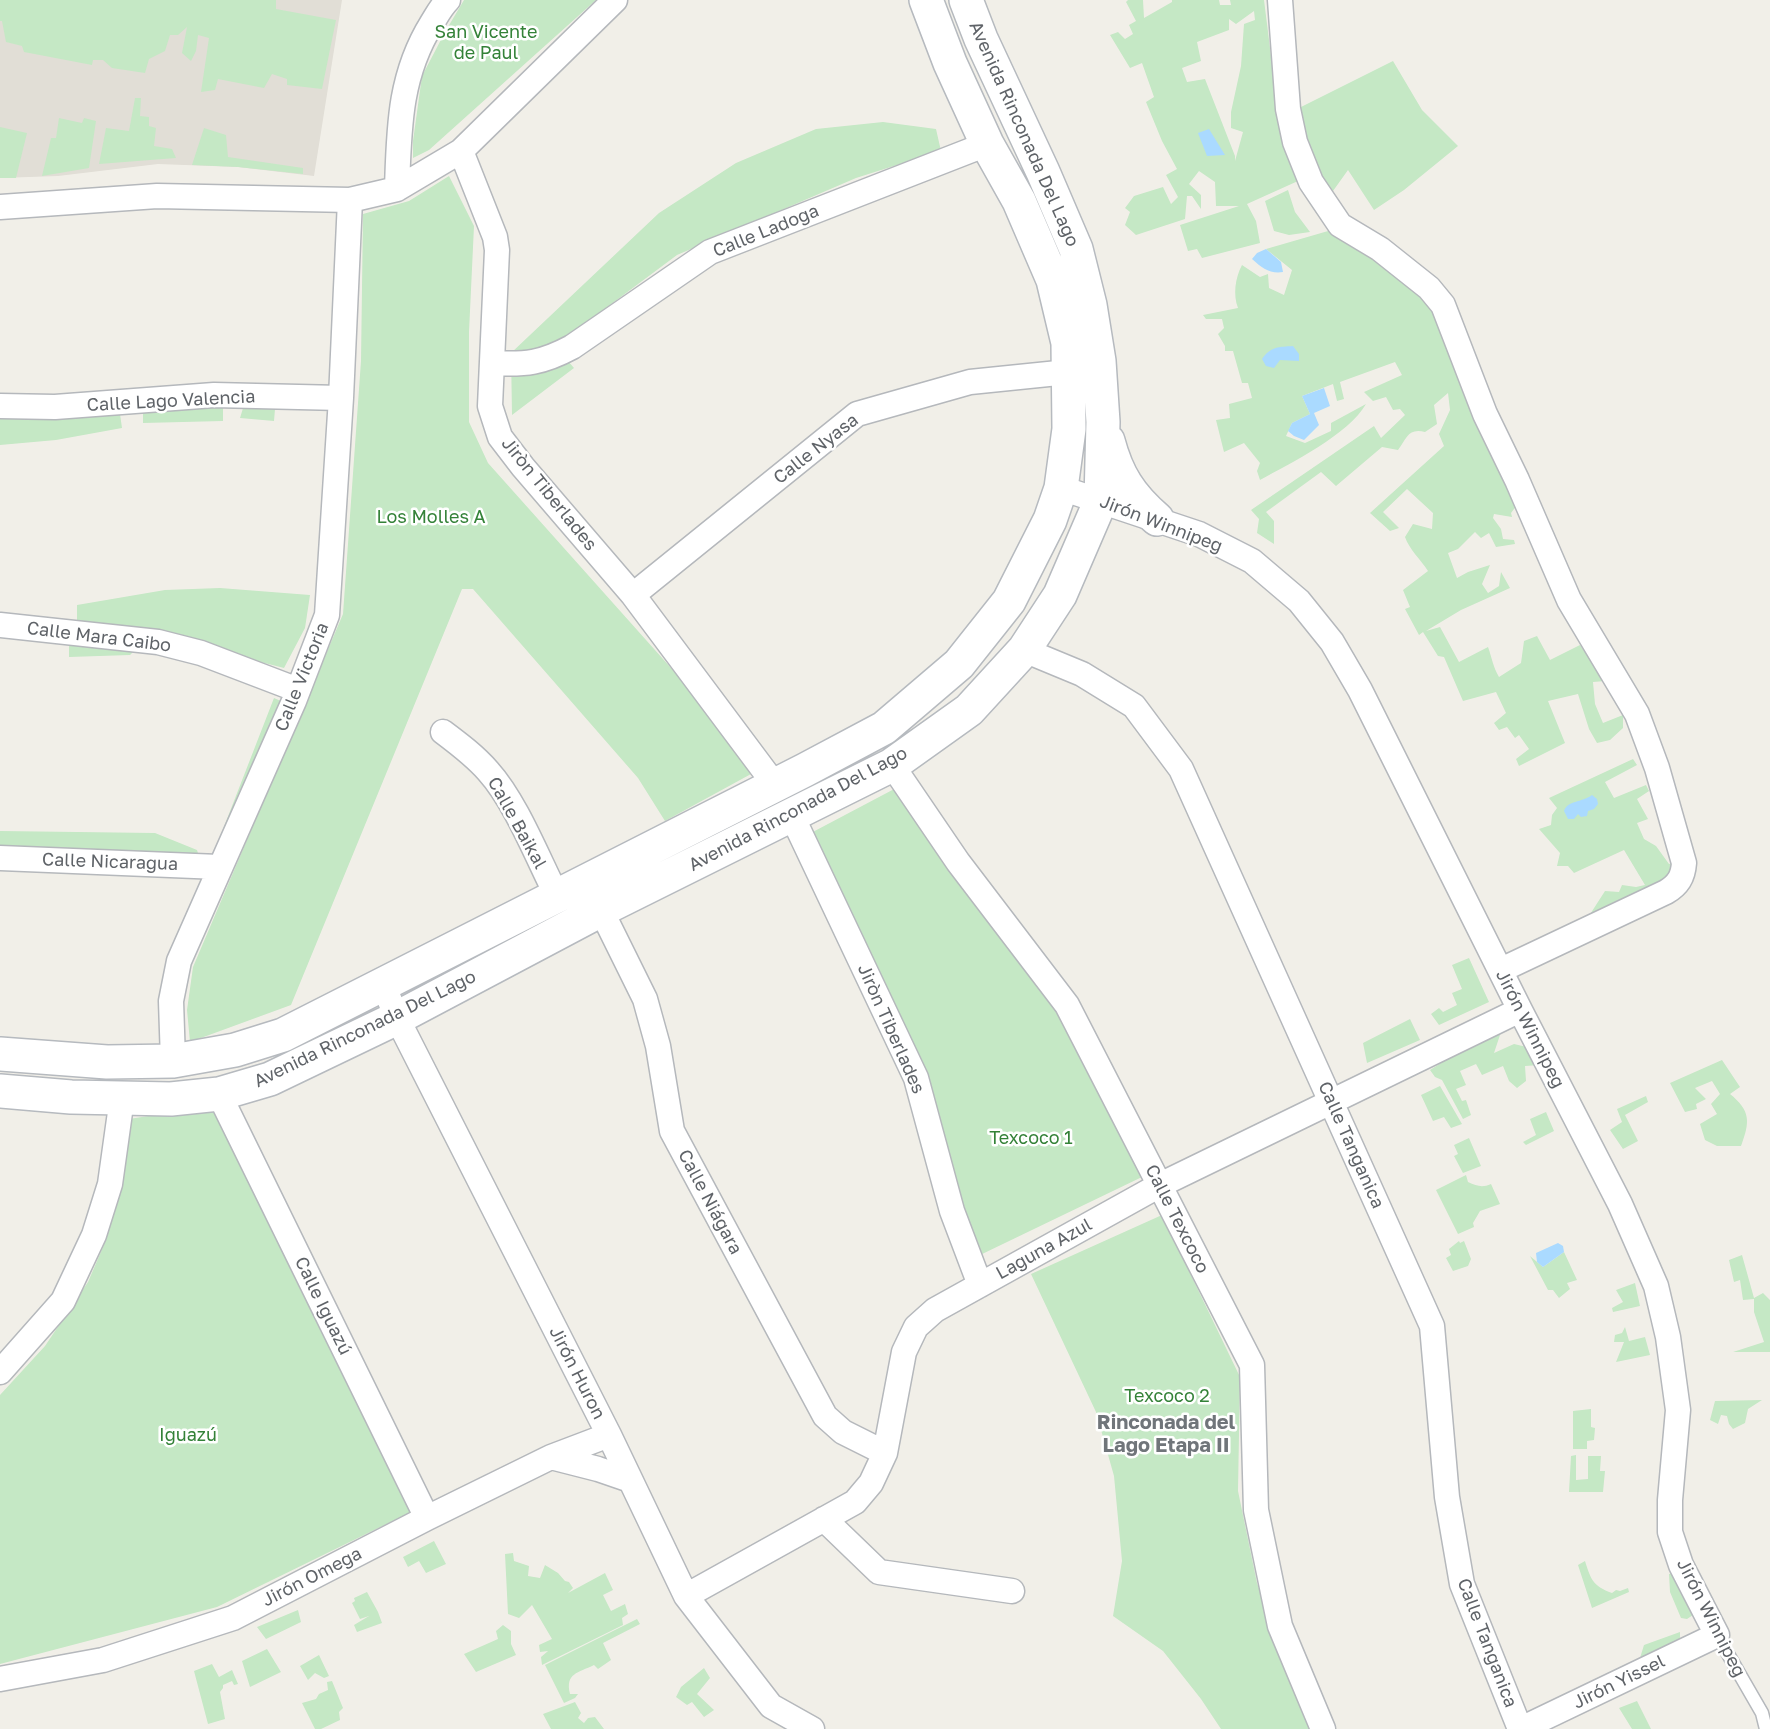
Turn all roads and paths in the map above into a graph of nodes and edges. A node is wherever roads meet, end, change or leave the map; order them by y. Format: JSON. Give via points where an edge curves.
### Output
{"nodes":[{"id":1,"x":447,"y":0,"type":"edge"},
{"id":2,"x":615,"y":0,"type":"edge"},
{"id":3,"x":926,"y":0,"type":"edge"},
{"id":4,"x":966,"y":0,"type":"edge"},
{"id":5,"x":1280,"y":0,"type":"edge"},
{"id":6,"x":987,"y":144,"type":"junction"},
{"id":7,"x":461,"y":151,"type":"junction"},
{"id":8,"x":397,"y":189,"type":"junction"},
{"id":9,"x":350,"y":200,"type":"junction"},
{"id":10,"x":0,"y":207,"type":"edge"},
{"id":11,"x":492,"y":363,"type":"junction"},
{"id":12,"x":1068,"y":372,"type":"junction"},
{"id":13,"x":341,"y":398,"type":"junction"},
{"id":14,"x":0,"y":406,"type":"edge"},
{"id":15,"x":1103,"y":422,"type":"junction"},
{"id":16,"x":1061,"y":488,"type":"junction"},
{"id":17,"x":1101,"y":500,"type":"junction"},
{"id":18,"x":1156,"y":519,"type":"junction"},
{"id":19,"x":633,"y":595,"type":"junction"},
{"id":20,"x":0,"y":625,"type":"edge"},
{"id":21,"x":1024,"y":650,"type":"junction"},
{"id":22,"x":298,"y":690,"type":"junction"},
{"id":23,"x":443,"y":732,"type":"dead end"},
{"id":24,"x":892,"y":765,"type":"junction"},
{"id":25,"x":775,"y":785,"type":"junction"},
{"id":26,"x":792,"y":816,"type":"junction"},
{"id":27,"x":0,"y":858,"type":"edge"},
{"id":28,"x":219,"y":867,"type":"junction"},
{"id":29,"x":557,"y":896,"type":"junction"},
{"id":30,"x":601,"y":910,"type":"junction"},
{"id":31,"x":1501,"y":970,"type":"junction"},
{"id":32,"x":383,"y":984,"type":"junction"},
{"id":33,"x":1520,"y":1010,"type":"junction"},
{"id":34,"x":397,"y":1018,"type":"junction"},
{"id":35,"x":0,"y":1054,"type":"edge"},
{"id":36,"x":173,"y":1061,"type":"junction"},
{"id":37,"x":0,"y":1091,"type":"edge"},
{"id":38,"x":219,"y":1094,"type":"junction"},
{"id":39,"x":122,"y":1098,"type":"junction"},
{"id":40,"x":1332,"y":1102,"type":"junction"},
{"id":41,"x":1160,"y":1185,"type":"junction"},
{"id":42,"x":980,"y":1285,"type":"junction"},
{"id":43,"x":0,"y":1372,"type":"edge"},
{"id":44,"x":609,"y":1435,"type":"junction"},
{"id":45,"x":885,"y":1453,"type":"junction"},
{"id":46,"x":551,"y":1457,"type":"junction"},
{"id":47,"x":630,"y":1480,"type":"junction"},
{"id":48,"x":427,"y":1518,"type":"junction"},
{"id":49,"x":824,"y":1520,"type":"junction"},
{"id":50,"x":1012,"y":1591,"type":"dead end"},
{"id":51,"x":686,"y":1596,"type":"junction"},
{"id":52,"x":1717,"y":1635,"type":"junction"},
{"id":53,"x":0,"y":1679,"type":"edge"},
{"id":54,"x":812,"y":1729,"type":"edge"},
{"id":55,"x":1323,"y":1729,"type":"edge"},
{"id":56,"x":1521,"y":1729,"type":"edge"},
{"id":57,"x":1766,"y":1729,"type":"edge"}],
"edges":[{"from":1,"to":8,"type":"street","via":[[409,70],[399,120]]},
{"from":2,"to":7,"type":"street"},
{"from":3,"to":6,"type":"street","name":"Avenida Rinconada Del Lago"},
{"from":4,"to":15,"type":"street","name":"Avenida Rinconada Del Lago","via":[[1076,249],[1099,361]]},
{"from":5,"to":31,"type":"street","via":[[1288,109],[1295,142],[1311,182],[1340,225],[1380,249],[1429,288],[1443,305],[1485,414],[1569,600],[1637,714],[1684,863],[1682,877],[1666,892]]},
{"from":6,"to":11,"type":"street","name":"Calle Ladoga","via":[[710,252],[551,358],[522,364]]},
{"from":6,"to":12,"type":"street","name":"Avenida Rinconada Del Lago","via":[[1019,201],[1053,280],[1068,343]]},
{"from":7,"to":8,"type":"street"},
{"from":7,"to":11,"type":"street","name":"Jiròn Tiberlades","via":[[497,250]]},
{"from":8,"to":9,"type":"street"},
{"from":9,"to":10,"type":"street","via":[[157,196]]},
{"from":9,"to":13,"type":"street","name":"Calle Victoria"},
{"from":11,"to":19,"type":"street","name":"Jiròn Tiberlades","via":[[490,406],[500,437]]},
{"from":12,"to":16,"type":"street","name":"Avenida Rinconada Del Lago","via":[[1069,429]]},
{"from":12,"to":19,"type":"street","name":"Calle Nyasa","via":[[970,382],[857,414]]},
{"from":13,"to":14,"type":"street","name":"Calle Lago Valencia","via":[[214,395],[55,407]]},
{"from":13,"to":22,"type":"street","name":"Calle Victoria","via":[[327,615]]},
{"from":15,"to":17,"type":"street","name":"Avenida Rinconada Del Lago"},
{"from":15,"to":18,"type":"street","via":[[1120,477]]},
{"from":16,"to":17,"type":"street","name":"Jirón Winnipeg"},
{"from":16,"to":25,"type":"street","name":"Avenida Rinconada Del Lago","via":[[1050,520],[1009,601],[959,664],[884,728]]},
{"from":17,"to":18,"type":"street","name":"Jirón Winnipeg"},
{"from":17,"to":21,"type":"street","name":"Avenida Rinconada Del Lago","via":[[1060,595]]},
{"from":18,"to":31,"type":"street","name":"Jirón Winnipeg","via":[[1198,534],[1252,561],[1299,601],[1332,642]]},
{"from":19,"to":25,"type":"street","name":"Jiròn Tiberlades"},
{"from":20,"to":22,"type":"street","name":"Calle Mara Caibo","via":[[158,642],[201,653]]},
{"from":21,"to":24,"type":"street","name":"Avenida Rinconada Del Lago","via":[[969,710]]},
{"from":21,"to":40,"type":"street","name":"Calle Tanganica","via":[[1082,674],[1134,706],[1181,769]]},
{"from":22,"to":28,"type":"street","name":"Calle Victoria"},
{"from":23,"to":29,"type":"street","name":"Calle Baikal","via":[[470,752],[496,781]]},
{"from":24,"to":26,"type":"street","name":"Avenida Rinconada Del Lago"},
{"from":24,"to":41,"type":"street","name":"Calle Texcoco","via":[[958,862],[1067,1005]]},
{"from":25,"to":29,"type":"street","name":"Avenida Rinconada Del Lago"},
{"from":26,"to":30,"type":"street","name":"Avenida Rinconada Del Lago"},
{"from":26,"to":42,"type":"street","name":"Jiròn Tiberlades","via":[[916,1078],[952,1211]]},
{"from":27,"to":28,"type":"street","name":"Calle Nicaragua"},
{"from":28,"to":36,"type":"street","name":"Calle Victoria","via":[[179,961],[171,1001]]},
{"from":29,"to":32,"type":"street","name":"Avenida Rinconada Del Lago"},
{"from":30,"to":34,"type":"street","name":"Avenida Rinconada Del Lago"},
{"from":30,"to":45,"type":"street","name":"Calle Niágara","via":[[645,999],[658,1046],[672,1131],[825,1416],[843,1432]]},
{"from":31,"to":33,"type":"street","name":"Jirón Winnipeg"},
{"from":32,"to":34,"type":"street","name":"Jirón Huron"},
{"from":32,"to":36,"type":"street","name":"Avenida Rinconada Del Lago","via":[[283,1035],[235,1050]]},
{"from":33,"to":40,"type":"street","name":"Laguna Azul"},
{"from":33,"to":52,"type":"street","name":"Jirón Winnipeg","via":[[1620,1204],[1656,1286],[1678,1410],[1671,1532],[1681,1565]]},
{"from":34,"to":38,"type":"street","name":"Avenida Rinconada Del Lago","via":[[270,1079]]},
{"from":34,"to":44,"type":"street","name":"Jirón Huron"},
{"from":35,"to":36,"type":"street","name":"Avenida Rinconada Del Lago","via":[[107,1062]]},
{"from":37,"to":39,"type":"street","name":"Avenida Rinconada Del Lago"},
{"from":38,"to":39,"type":"street","name":"Avenida Rinconada Del Lago","via":[[171,1099]]},
{"from":38,"to":48,"type":"street","name":"Calle Iguazú"},
{"from":39,"to":43,"type":"street","via":[[110,1184],[94,1236],[63,1301]]},
{"from":40,"to":41,"type":"street","name":"Laguna Azul"},
{"from":40,"to":56,"type":"street","name":"Calle Tanganica","via":[[1432,1326],[1447,1497],[1462,1584]]},
{"from":41,"to":42,"type":"street","name":"Laguna Azul"},
{"from":41,"to":55,"type":"street","name":"Calle Texcoco","via":[[1252,1365],[1256,1510],[1280,1626]]},
{"from":42,"to":45,"type":"street","name":"Laguna Azul","via":[[935,1310],[916,1327],[904,1352]]},
{"from":44,"to":46,"type":"street","name":"Jirón Omega"},
{"from":44,"to":47,"type":"street","name":"Jirón Huron"},
{"from":45,"to":49,"type":"street","name":"Laguna Azul","via":[[871,1483],[855,1502]]},
{"from":46,"to":47,"type":"street"},
{"from":46,"to":48,"type":"street","name":"Jirón Omega"},
{"from":47,"to":51,"type":"street","name":"Jirón Huron"},
{"from":48,"to":53,"type":"street","name":"Jirón Omega","via":[[234,1618],[104,1660]]},
{"from":49,"to":50,"type":"street","via":[[879,1572]]},
{"from":49,"to":51,"type":"street","name":"Laguna Azul"},
{"from":51,"to":54,"type":"street","name":"Jirón Huron","via":[[771,1706]]},
{"from":52,"to":56,"type":"street","name":"Jirón Yissel"},
{"from":52,"to":57,"type":"lane","name":"Jirón Winnipeg","via":[[1762,1713]]}]}
